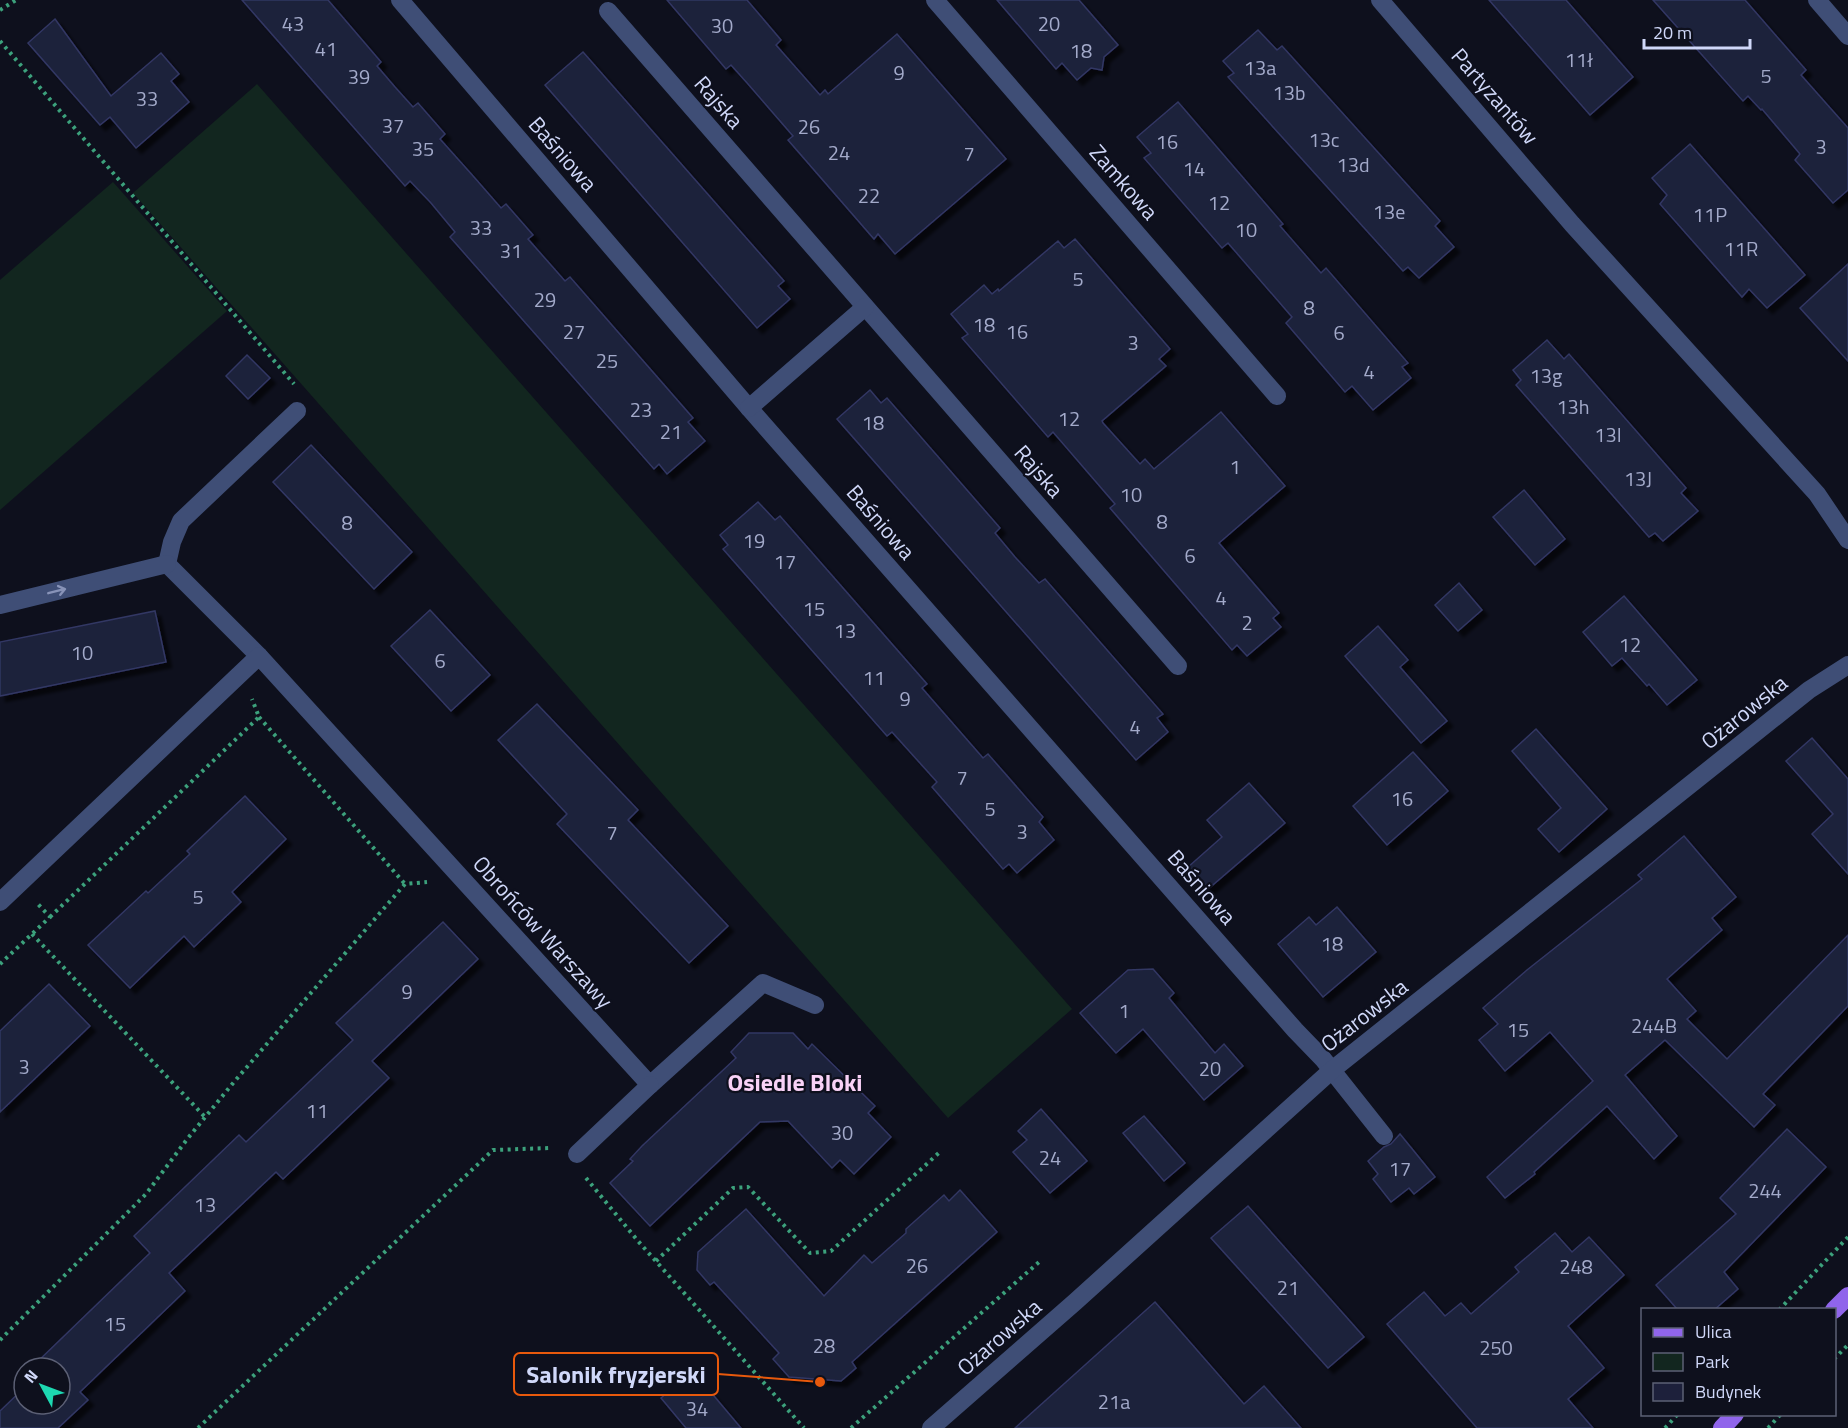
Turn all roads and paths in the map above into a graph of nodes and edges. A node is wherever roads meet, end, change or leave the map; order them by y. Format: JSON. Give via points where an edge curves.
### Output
{"nodes":[{"id":1,"x":16,"y":0,"type":"edge"},
{"id":2,"x":399,"y":0,"type":"edge"},
{"id":3,"x":935,"y":0,"type":"edge"},
{"id":4,"x":1380,"y":0,"type":"edge"},
{"id":5,"x":1817,"y":0,"type":"edge"},
{"id":6,"x":0,"y":10,"type":"edge"},
{"id":7,"x":608,"y":11,"type":"dead end"},
{"id":8,"x":1848,"y":36,"type":"edge"},
{"id":9,"x":0,"y":40,"type":"edge"},
{"id":10,"x":865,"y":306,"type":"junction"},
{"id":11,"x":1277,"y":396,"type":"dead end"},
{"id":12,"x":749,"y":408,"type":"junction"},
{"id":13,"x":297,"y":411,"type":"joint"},
{"id":14,"x":1848,"y":540,"type":"edge"},
{"id":15,"x":167,"y":564,"type":"junction"},
{"id":16,"x":0,"y":605,"type":"edge"},
{"id":17,"x":259,"y":656,"type":"junction"},
{"id":18,"x":1848,"y":665,"type":"edge"},
{"id":19,"x":1178,"y":666,"type":"dead end"},
{"id":20,"x":245,"y":670,"type":"junction"},
{"id":21,"x":259,"y":717,"type":"junction"},
{"id":22,"x":435,"y":881,"type":"dead end"},
{"id":23,"x":405,"y":884,"type":"junction"},
{"id":24,"x":0,"y":902,"type":"edge"},
{"id":25,"x":50,"y":916,"type":"dead end"},
{"id":26,"x":32,"y":934,"type":"dead end"},
{"id":27,"x":816,"y":1005,"type":"dead end"},
{"id":28,"x":1332,"y":1070,"type":"junction"},
{"id":29,"x":650,"y":1085,"type":"junction"},
{"id":30,"x":205,"y":1117,"type":"junction"},
{"id":31,"x":1384,"y":1136,"type":"dead end"},
{"id":32,"x":568,"y":1151,"type":"joint"},
{"id":33,"x":940,"y":1151,"type":"dead end"},
{"id":34,"x":584,"y":1176,"type":"dead end"},
{"id":35,"x":1848,"y":1237,"type":"edge"},
{"id":36,"x":656,"y":1261,"type":"junction"},
{"id":37,"x":1039,"y":1262,"type":"dead end"},
{"id":38,"x":1848,"y":1296,"type":"edge"},
{"id":39,"x":1781,"y":1308,"type":"edge"},
{"id":40,"x":1836,"y":1308,"type":"edge"},
{"id":41,"x":0,"y":1340,"type":"edge"},
{"id":42,"x":1848,"y":1345,"type":"edge"},
{"id":43,"x":1836,"y":1357,"type":"edge"},
{"id":44,"x":1676,"y":1416,"type":"edge"},
{"id":45,"x":1733,"y":1416,"type":"edge"},
{"id":46,"x":1779,"y":1416,"type":"edge"},
{"id":47,"x":198,"y":1428,"type":"edge"},
{"id":48,"x":804,"y":1428,"type":"edge"},
{"id":49,"x":851,"y":1428,"type":"edge"},
{"id":50,"x":931,"y":1428,"type":"edge"},
{"id":51,"x":1665,"y":1428,"type":"edge"},
{"id":52,"x":1722,"y":1428,"type":"edge"},
{"id":53,"x":1768,"y":1428,"type":"edge"}],
"edges":[{"from":1,"to":6,"type":"path"},
{"from":2,"to":12,"type":"street","name":"Baśniowa"},
{"from":3,"to":11,"type":"street","name":"Zamkowa"},
{"from":4,"to":14,"type":"street","name":"Partyzantów","via":[[1572,224],[1817,494]]},
{"from":5,"to":8,"type":"street"},
{"from":7,"to":10,"type":"street","name":"Rajska"},
{"from":9,"to":13,"type":"path","via":[[296,386],[301,397]]},
{"from":10,"to":12,"type":"street"},
{"from":10,"to":19,"type":"street","name":"Rajska"},
{"from":12,"to":28,"type":"street","name":"Baśniowa"},
{"from":13,"to":15,"type":"street","via":[[181,521]]},
{"from":16,"to":15,"type":"street","one_way":true},
{"from":15,"to":17,"type":"street","name":"Obrońców Warszawy"},
{"from":17,"to":20,"type":"street"},
{"from":17,"to":29,"type":"street","name":"Obrońców Warszawy"},
{"from":18,"to":28,"type":"street","name":"Ożarowska","via":[[1809,690]]},
{"from":20,"to":21,"type":"path"},
{"from":20,"to":24,"type":"street"},
{"from":21,"to":23,"type":"path"},
{"from":21,"to":25,"type":"path"},
{"from":22,"to":23,"type":"path"},
{"from":23,"to":30,"type":"path"},
{"from":26,"to":30,"type":"path"},
{"from":27,"to":29,"type":"street","via":[[763,983]]},
{"from":28,"to":31,"type":"street","name":"Baśniowa"},
{"from":28,"to":50,"type":"street","name":"Ożarowska"},
{"from":29,"to":32,"type":"street"},
{"from":30,"to":41,"type":"path","via":[[146,1194]]},
{"from":32,"to":47,"type":"path","via":[[493,1150]]},
{"from":33,"to":36,"type":"path","via":[[831,1251],[810,1253],[748,1187],[733,1188]]},
{"from":34,"to":36,"type":"path"},
{"from":35,"to":39,"type":"path"},
{"from":36,"to":48,"type":"path"},
{"from":37,"to":49,"type":"path"},
{"from":38,"to":40,"type":"main road"},
{"from":42,"to":43,"type":"path"},
{"from":44,"to":51,"type":"path"},
{"from":45,"to":52,"type":"main road"},
{"from":46,"to":53,"type":"path"}]}
